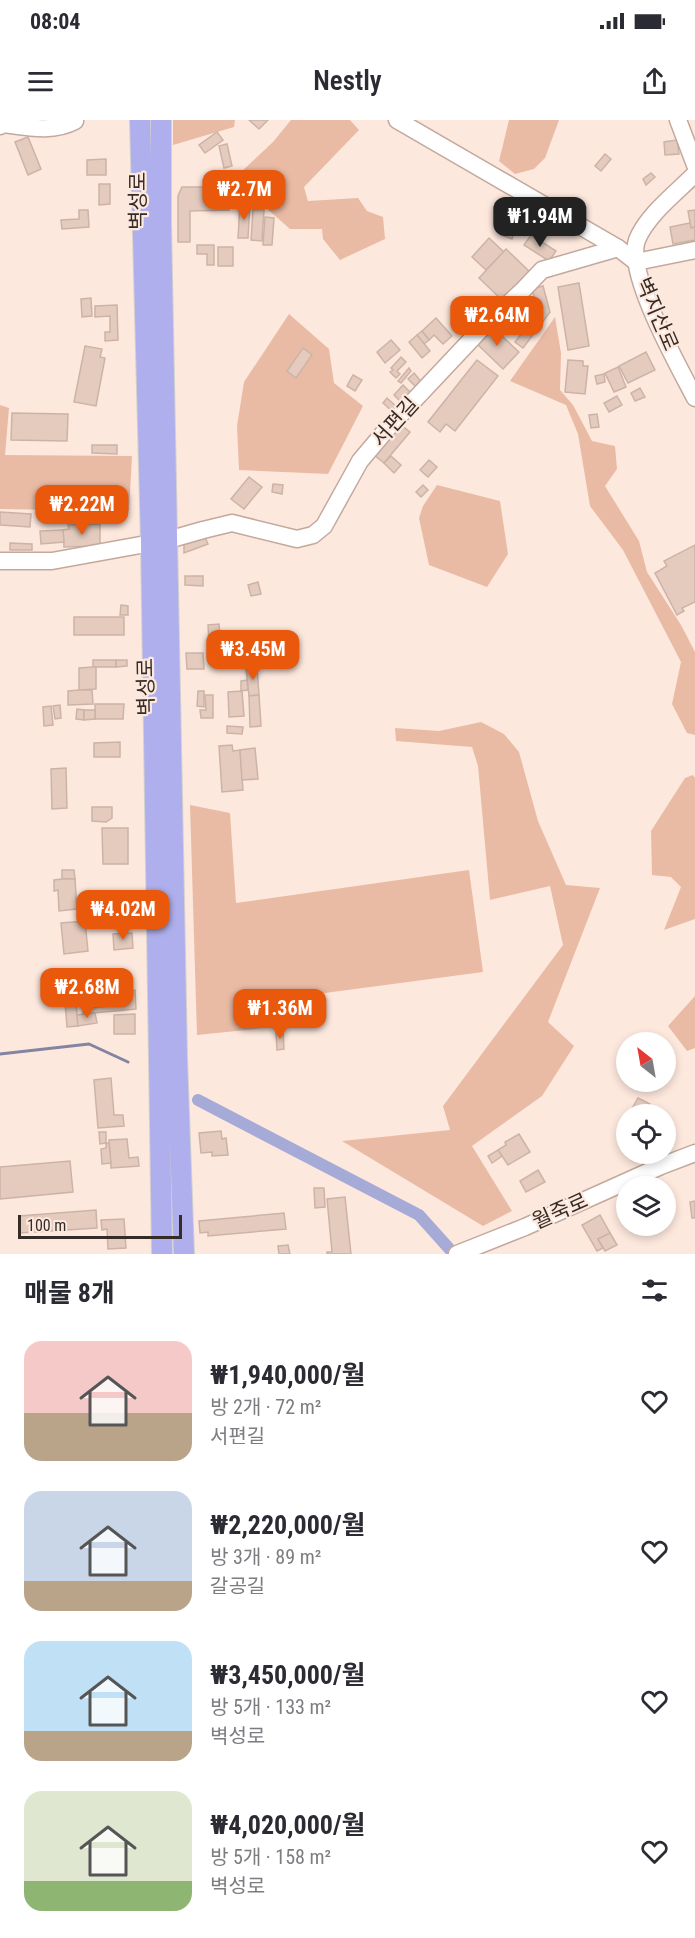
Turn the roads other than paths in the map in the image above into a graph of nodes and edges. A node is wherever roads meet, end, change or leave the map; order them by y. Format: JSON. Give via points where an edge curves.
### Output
{"nodes":[{"id":1,"x":140,"y":120,"type":"edge"},
{"id":2,"x":161,"y":120,"type":"edge"},
{"id":3,"x":397,"y":120,"type":"edge"},
{"id":4,"x":75,"y":122,"type":"dead end"},
{"id":5,"x":5,"y":124,"type":"edge"},
{"id":6,"x":685,"y":125,"type":"edge"},
{"id":7,"x":695,"y":165,"type":"edge"},
{"id":8,"x":695,"y":174,"type":"edge"},
{"id":9,"x":618,"y":248,"type":"junction"},
{"id":10,"x":695,"y":250,"type":"edge"},
{"id":11,"x":636,"y":262,"type":"junction"},
{"id":12,"x":695,"y":398,"type":"edge"},
{"id":13,"x":159,"y":542,"type":"junction"},
{"id":14,"x":0,"y":561,"type":"edge"},
{"id":15,"x":695,"y":1153,"type":"edge"},
{"id":16,"x":162,"y":1254,"type":"edge"},
{"id":17,"x":184,"y":1254,"type":"edge"},
{"id":18,"x":457,"y":1254,"type":"edge"}],
"edges":[{"from":1,"to":13,"type":"main road","name":"벽성로"},
{"from":2,"to":13,"type":"main road","name":"벽성로"},
{"from":3,"to":9,"type":"street"},
{"from":4,"to":5,"type":"street","via":[[44,129]]},
{"from":6,"to":7,"type":"street"},
{"from":8,"to":11,"type":"street","via":[[650,219],[637,241]]},
{"from":9,"to":11,"type":"street"},
{"from":9,"to":13,"type":"street","name":"서편길","via":[[542,270],[380,437],[360,461],[324,526],[313,535],[297,538],[232,523]]},
{"from":10,"to":11,"type":"street"},
{"from":11,"to":12,"type":"street","name":"벽지산로","via":[[651,310]]},
{"from":13,"to":14,"type":"street","name":"서편길","via":[[52,561]]},
{"from":13,"to":16,"type":"main road","name":"벽성로"},
{"from":13,"to":17,"type":"main road","name":"벽성로"},
{"from":15,"to":18,"type":"street","name":"월죽로"}]}
